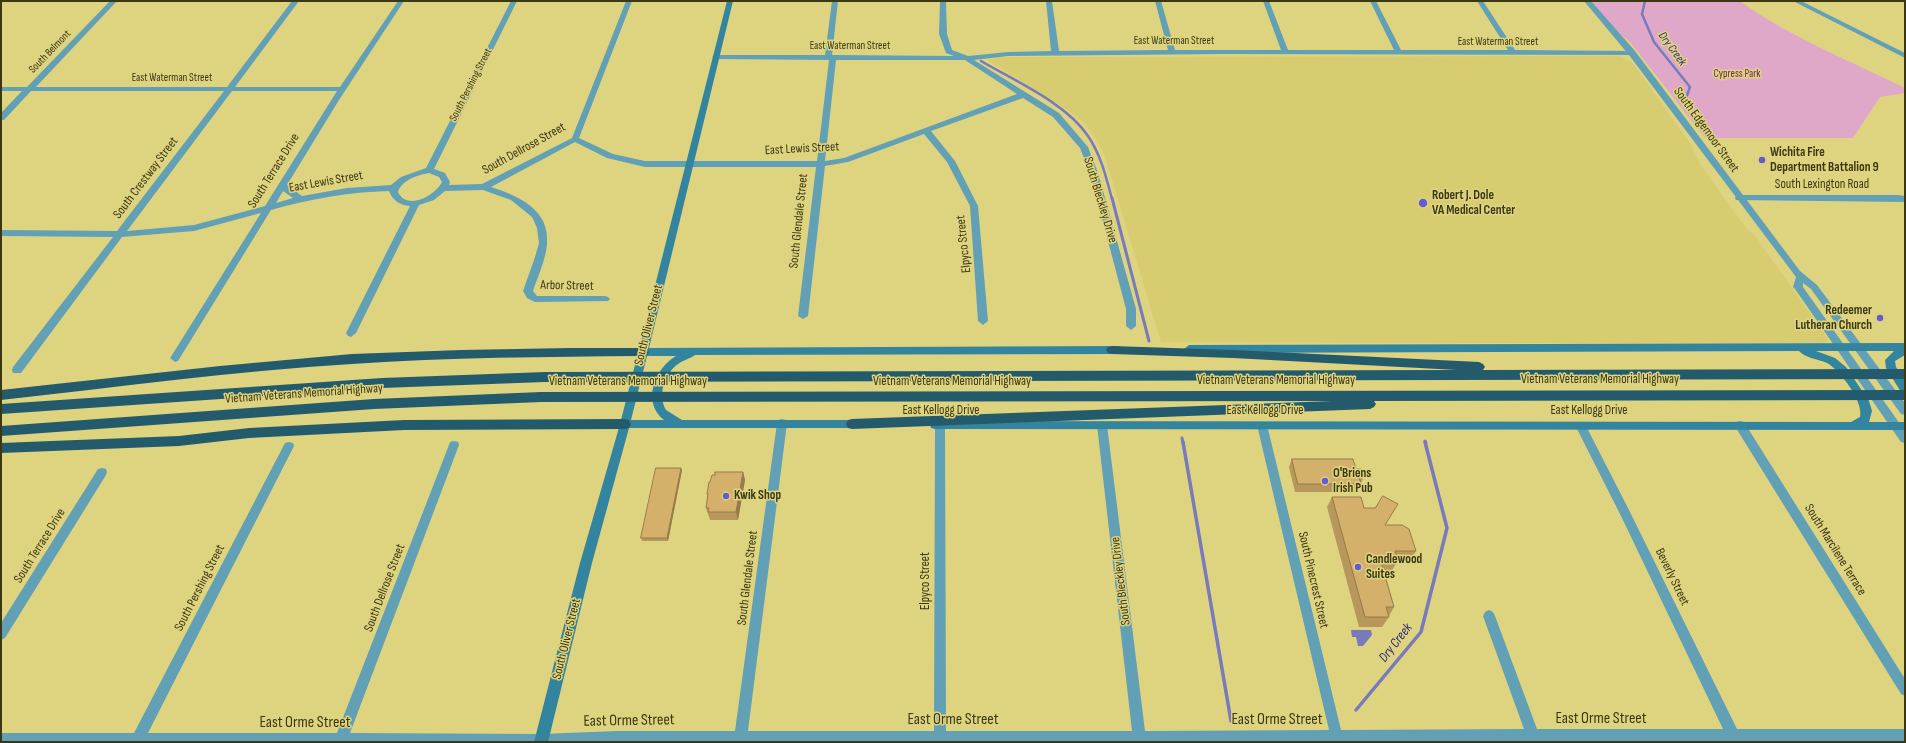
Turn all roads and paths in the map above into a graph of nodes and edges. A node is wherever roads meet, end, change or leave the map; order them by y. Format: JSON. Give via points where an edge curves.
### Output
{"nodes":[{"id":1,"x":114,"y":1,"type":"edge"},
{"id":2,"x":296,"y":1,"type":"edge"},
{"id":3,"x":401,"y":1,"type":"edge"},
{"id":4,"x":514,"y":1,"type":"edge"},
{"id":5,"x":629,"y":1,"type":"edge"},
{"id":6,"x":730,"y":1,"type":"edge"},
{"id":7,"x":835,"y":1,"type":"edge"},
{"id":8,"x":943,"y":1,"type":"edge"},
{"id":9,"x":1049,"y":1,"type":"edge"},
{"id":10,"x":1158,"y":1,"type":"edge"},
{"id":11,"x":1266,"y":1,"type":"edge"},
{"id":12,"x":1373,"y":1,"type":"edge"},
{"id":13,"x":1480,"y":1,"type":"edge"},
{"id":14,"x":1587,"y":1,"type":"edge"},
{"id":15,"x":1796,"y":1,"type":"edge"},
{"id":16,"x":1172,"y":52,"type":"junction"},
{"id":17,"x":1285,"y":52,"type":"junction"},
{"id":18,"x":1055,"y":53,"type":"junction"},
{"id":19,"x":1399,"y":53,"type":"junction"},
{"id":20,"x":1513,"y":53,"type":"junction"},
{"id":21,"x":1632,"y":53,"type":"junction"},
{"id":22,"x":1905,"y":56,"type":"edge"},
{"id":23,"x":716,"y":57,"type":"junction"},
{"id":24,"x":830,"y":57,"type":"junction"},
{"id":25,"x":967,"y":58,"type":"junction"},
{"id":26,"x":229,"y":88,"type":"junction"},
{"id":27,"x":1,"y":89,"type":"edge"},
{"id":28,"x":29,"y":89,"type":"junction"},
{"id":29,"x":343,"y":89,"type":"junction"},
{"id":30,"x":1023,"y":95,"type":"junction"},
{"id":31,"x":1,"y":118,"type":"edge"},
{"id":32,"x":926,"y":131,"type":"junction"},
{"id":33,"x":575,"y":139,"type":"junction"},
{"id":34,"x":689,"y":164,"type":"junction"},
{"id":35,"x":820,"y":164,"type":"junction"},
{"id":36,"x":429,"y":170,"type":"junction"},
{"id":37,"x":282,"y":186,"type":"junction"},
{"id":38,"x":484,"y":186,"type":"junction"},
{"id":39,"x":395,"y":188,"type":"junction"},
{"id":40,"x":444,"y":188,"type":"junction"},
{"id":41,"x":1739,"y":198,"type":"junction"},
{"id":42,"x":300,"y":199,"type":"junction"},
{"id":43,"x":1905,"y":199,"type":"edge"},
{"id":44,"x":416,"y":202,"type":"junction"},
{"id":45,"x":268,"y":207,"type":"junction"},
{"id":46,"x":1,"y":233,"type":"edge"},
{"id":47,"x":120,"y":233,"type":"junction"},
{"id":48,"x":1800,"y":278,"type":"junction"},
{"id":49,"x":530,"y":296,"type":"joint"},
{"id":50,"x":605,"y":299,"type":"dead end"},
{"id":51,"x":803,"y":316,"type":"dead end"},
{"id":52,"x":983,"y":321,"type":"dead end"},
{"id":53,"x":1131,"y":326,"type":"dead end"},
{"id":54,"x":351,"y":333,"type":"dead end"},
{"id":55,"x":1793,"y":347,"type":"junction"},
{"id":56,"x":1842,"y":347,"type":"junction"},
{"id":57,"x":1859,"y":347,"type":"junction"},
{"id":58,"x":1905,"y":347,"type":"edge"},
{"id":59,"x":1112,"y":350,"type":"junction"},
{"id":60,"x":697,"y":351,"type":"junction"},
{"id":61,"x":1905,"y":351,"type":"edge"},
{"id":62,"x":641,"y":357,"type":"junction"},
{"id":63,"x":175,"y":358,"type":"dead end"},
{"id":64,"x":18,"y":370,"type":"dead end"},
{"id":65,"x":1658,"y":374,"type":"junction"},
{"id":66,"x":1905,"y":374,"type":"edge"},
{"id":67,"x":1905,"y":389,"type":"edge"},
{"id":68,"x":1,"y":395,"type":"edge"},
{"id":69,"x":1905,"y":395,"type":"edge"},
{"id":70,"x":1574,"y":396,"type":"junction"},
{"id":71,"x":1,"y":410,"type":"edge"},
{"id":72,"x":1905,"y":411,"type":"edge"},
{"id":73,"x":682,"y":423,"type":"junction"},
{"id":74,"x":782,"y":423,"type":"junction"},
{"id":75,"x":625,"y":424,"type":"junction"},
{"id":76,"x":852,"y":424,"type":"junction"},
{"id":77,"x":940,"y":425,"type":"junction"},
{"id":78,"x":1102,"y":425,"type":"junction"},
{"id":79,"x":1262,"y":425,"type":"junction"},
{"id":80,"x":1580,"y":425,"type":"junction"},
{"id":81,"x":1740,"y":425,"type":"junction"},
{"id":82,"x":1852,"y":426,"type":"junction"},
{"id":83,"x":1900,"y":426,"type":"edge"},
{"id":84,"x":1,"y":431,"type":"edge"},
{"id":85,"x":1905,"y":439,"type":"edge"},
{"id":86,"x":454,"y":445,"type":"dead end"},
{"id":87,"x":289,"y":446,"type":"dead end"},
{"id":88,"x":1,"y":448,"type":"edge"},
{"id":89,"x":102,"y":472,"type":"dead end"},
{"id":90,"x":1489,"y":616,"type":"dead end"},
{"id":91,"x":1,"y":634,"type":"edge"},
{"id":92,"x":1905,"y":690,"type":"edge"},
{"id":93,"x":1905,"y":735,"type":"edge"},
{"id":94,"x":741,"y":737,"type":"junction"},
{"id":95,"x":940,"y":737,"type":"junction"},
{"id":96,"x":1139,"y":737,"type":"junction"},
{"id":97,"x":1,"y":739,"type":"edge"},
{"id":98,"x":1037,"y":739,"type":"edge"},
{"id":99,"x":1337,"y":739,"type":"edge"},
{"id":100,"x":1534,"y":739,"type":"edge"},
{"id":101,"x":1735,"y":739,"type":"edge"},
{"id":102,"x":341,"y":740,"type":"junction"},
{"id":103,"x":137,"y":741,"type":"edge"},
{"id":104,"x":541,"y":741,"type":"edge"}],
"edges":[{"from":1,"to":28,"type":"street","name":"South Belmont"},
{"from":2,"to":26,"type":"street","name":"South Crestway Street"},
{"from":3,"to":29,"type":"street","name":"South Terrace Drive"},
{"from":4,"to":36,"type":"street","name":"South Pershing Street"},
{"from":5,"to":33,"type":"street","name":"South Dellrose Street"},
{"from":6,"to":23,"type":"main road","name":"South Oliver Street"},
{"from":7,"to":24,"type":"street","name":"South Glendale Street"},
{"from":8,"to":25,"type":"street","name":"South Bleckley Drive","via":[[943,34],[949,51]]},
{"from":9,"to":18,"type":"street"},
{"from":10,"to":16,"type":"street"},
{"from":11,"to":17,"type":"street"},
{"from":12,"to":19,"type":"street"},
{"from":13,"to":20,"type":"street"},
{"from":14,"to":21,"type":"street","name":"South Edgemoor Street"},
{"from":15,"to":22,"type":"street"},
{"from":16,"to":17,"type":"street","name":"East Waterman Street"},
{"from":16,"to":18,"type":"street","name":"East Waterman Street"},
{"from":17,"to":19,"type":"street","name":"East Waterman Street"},
{"from":18,"to":25,"type":"street","name":"East Waterman Street"},
{"from":19,"to":20,"type":"street","name":"East Waterman Street"},
{"from":20,"to":21,"type":"street","name":"East Waterman Street"},
{"from":21,"to":41,"type":"street","name":"South Edgemoor Street"},
{"from":23,"to":24,"type":"street","name":"East Waterman Street"},
{"from":23,"to":34,"type":"main road","name":"South Oliver Street"},
{"from":24,"to":25,"type":"street","name":"East Waterman Street"},
{"from":24,"to":35,"type":"street","name":"South Glendale Street"},
{"from":25,"to":30,"type":"street","name":"South Bleckley Drive"},
{"from":26,"to":28,"type":"street","name":"East Waterman Street"},
{"from":26,"to":29,"type":"street","name":"East Waterman Street"},
{"from":26,"to":47,"type":"street","name":"South Crestway Street"},
{"from":27,"to":28,"type":"street","name":"East Waterman Street"},
{"from":28,"to":31,"type":"street","name":"South Belmont"},
{"from":29,"to":37,"type":"street","name":"South Terrace Drive"},
{"from":30,"to":32,"type":"street","name":"East Lewis Street"},
{"from":30,"to":53,"type":"street","name":"South Bleckley Drive","via":[[1056,115],[1084,147],[1094,173],[1131,309]]},
{"from":32,"to":35,"type":"street","name":"East Lewis Street","via":[[845,160]]},
{"from":32,"to":52,"type":"street","name":"Elpyco Street","via":[[951,161],[974,206]]},
{"from":33,"to":34,"type":"street","name":"East Lewis Street","via":[[610,156],[629,161],[645,164]]},
{"from":33,"to":38,"type":"street","name":"South Dellrose Street"},
{"from":34,"to":35,"type":"street","name":"East Lewis Street"},
{"from":34,"to":62,"type":"main road","name":"South Oliver Street"},
{"from":35,"to":51,"type":"street","name":"South Glendale Street"},
{"from":36,"to":39,"type":"street","via":[[406,177]]},
{"from":36,"to":40,"type":"street","via":[[445,177]]},
{"from":37,"to":42,"type":"street"},
{"from":37,"to":45,"type":"street","name":"South Terrace Drive"},
{"from":38,"to":40,"type":"street"},
{"from":38,"to":49,"type":"street","name":"South Dellrose Street","via":[[514,198],[536,215],[543,243],[528,291]]},
{"from":39,"to":42,"type":"street","name":"East Lewis Street","via":[[357,189]]},
{"from":39,"to":44,"type":"street","via":[[397,198]]},
{"from":40,"to":44,"type":"street","via":[[433,197]]},
{"from":41,"to":43,"type":"street","name":"South Lexington Road"},
{"from":41,"to":48,"type":"street","name":"South Edgemoor Street"},
{"from":42,"to":45,"type":"street","name":"East Lewis Street"},
{"from":44,"to":54,"type":"street"},
{"from":45,"to":47,"type":"street","name":"East Lewis Street","via":[[196,228]]},
{"from":45,"to":63,"type":"street","name":"South Terrace Drive"},
{"from":46,"to":47,"type":"street","name":"East Lewis Street"},
{"from":47,"to":64,"type":"street","name":"South Crestway Street"},
{"from":48,"to":56,"type":"street","name":"South Edgemoor Street","via":[[1798,287]]},
{"from":48,"to":57,"type":"street","name":"South Edgemoor Street","via":[[1814,287]]},
{"from":49,"to":50,"type":"street","name":"Arbor Street","via":[[535,299]]},
{"from":55,"to":56,"type":"main road"},
{"from":55,"to":59,"type":"main road"},
{"from":55,"to":82,"type":"main road","via":[[1831,361],[1842,370],[1864,401],[1867,411],[1865,419]]},
{"from":56,"to":57,"type":"main road"},
{"from":56,"to":83,"type":"street","name":"South Edgemoor Street","via":[[1886,411]]},
{"from":57,"to":58,"type":"main road"},
{"from":57,"to":72,"type":"street","name":"South Edgemoor Street"},
{"from":59,"to":60,"type":"main road"},
{"from":59,"to":65,"type":"highway"},
{"from":60,"to":62,"type":"main road"},
{"from":60,"to":73,"type":"main road","via":[[669,365],[660,379],[656,395],[659,410],[672,420]]},
{"from":61,"to":67,"type":"main road","via":[[1890,360],[1891,368]]},
{"from":62,"to":68,"type":"highway","via":[[502,352],[358,359],[199,373]]},
{"from":62,"to":75,"type":"main road","name":"South Oliver Street"},
{"from":65,"to":66,"type":"highway","name":"Vietnam Veterans Memorial Highway"},
{"from":65,"to":71,"type":"highway","name":"Vietnam Veterans Memorial Highway","via":[[492,378],[336,386]]},
{"from":69,"to":70,"type":"highway","name":"Vietnam Veterans Memorial Highway"},
{"from":70,"to":76,"type":"highway"},
{"from":70,"to":84,"type":"highway","name":"Vietnam Veterans Memorial Highway","via":[[541,397],[374,404]]},
{"from":73,"to":74,"type":"main road","name":"East Kellogg Drive"},
{"from":73,"to":75,"type":"main road","name":"East Kellogg Drive"},
{"from":74,"to":76,"type":"main road","name":"East Kellogg Drive"},
{"from":74,"to":94,"type":"street","name":"South Glendale Street"},
{"from":75,"to":88,"type":"highway","via":[[404,425],[249,433],[179,441]]},
{"from":75,"to":104,"type":"main road","name":"South Oliver Street","via":[[586,563]]},
{"from":76,"to":77,"type":"main road","name":"East Kellogg Drive"},
{"from":77,"to":78,"type":"main road","name":"East Kellogg Drive"},
{"from":77,"to":95,"type":"street","name":"Elpyco Street"},
{"from":78,"to":79,"type":"main road","name":"East Kellogg Drive"},
{"from":78,"to":96,"type":"street","name":"South Bleckley Drive"},
{"from":79,"to":80,"type":"main road","name":"East Kellogg Drive"},
{"from":79,"to":99,"type":"street","name":"South Pinecrest Street"},
{"from":80,"to":81,"type":"main road","name":"East Kellogg Drive"},
{"from":80,"to":101,"type":"street","name":"Beverly Street"},
{"from":81,"to":82,"type":"main road","name":"East Kellogg Drive"},
{"from":81,"to":92,"type":"street","name":"South Marcilene Terrace"},
{"from":82,"to":83,"type":"main road","name":"East Kellogg Drive"},
{"from":83,"to":85,"type":"street","name":"South Edgemoor Street"},
{"from":86,"to":102,"type":"street","name":"South Dellrose Street"},
{"from":87,"to":103,"type":"street","name":"South Pershing Street"},
{"from":89,"to":91,"type":"street","name":"South Terrace Drive"},
{"from":90,"to":100,"type":"street"},
{"from":93,"to":101,"type":"street","name":"East Orme Street"},
{"from":94,"to":95,"type":"street","name":"East Orme Street"},
{"from":94,"to":104,"type":"street","name":"East Orme Street","via":[[617,737]]},
{"from":95,"to":98,"type":"street","name":"East Orme Street"},
{"from":96,"to":98,"type":"street","name":"East Orme Street"},
{"from":96,"to":99,"type":"street","name":"East Orme Street"},
{"from":97,"to":103,"type":"street","name":"East Orme Street"},
{"from":99,"to":100,"type":"street","name":"East Orme Street"},
{"from":100,"to":101,"type":"street","name":"East Orme Street"},
{"from":102,"to":103,"type":"street","name":"East Orme Street"},
{"from":102,"to":104,"type":"street","name":"East Orme Street"}]}
